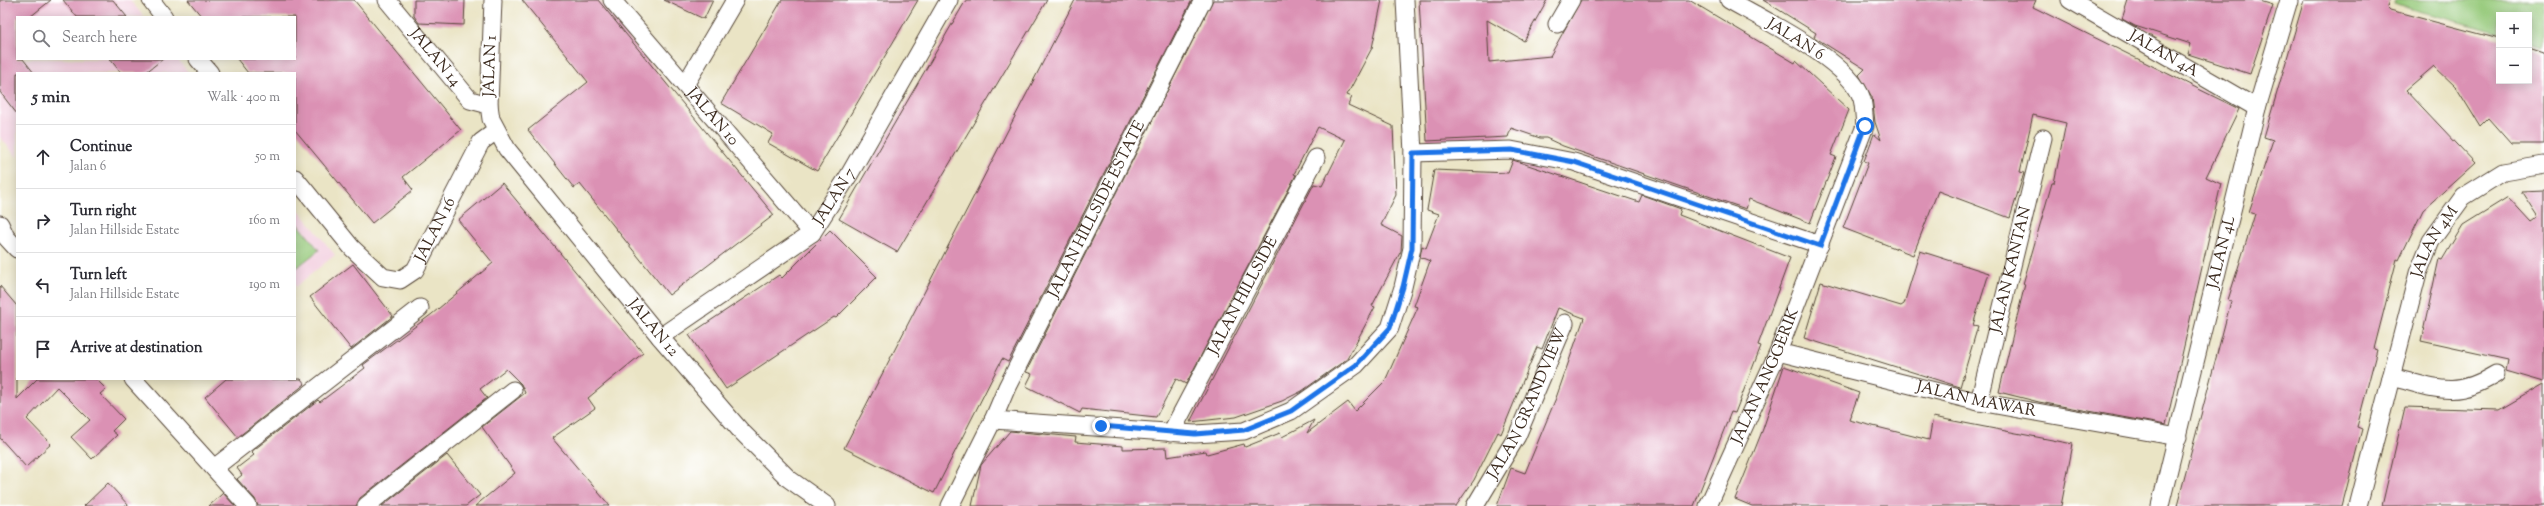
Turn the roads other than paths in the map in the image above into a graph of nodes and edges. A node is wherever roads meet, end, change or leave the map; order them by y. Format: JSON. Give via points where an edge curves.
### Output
{"nodes":[{"id":1,"x":150,"y":0,"type":"edge"},
{"id":2,"x":387,"y":0,"type":"edge"},
{"id":3,"x":493,"y":0,"type":"edge"},
{"id":4,"x":612,"y":0,"type":"edge"},
{"id":5,"x":735,"y":0,"type":"edge"},
{"id":6,"x":949,"y":0,"type":"edge"},
{"id":7,"x":1203,"y":0,"type":"edge"},
{"id":8,"x":1405,"y":0,"type":"edge"},
{"id":9,"x":1571,"y":0,"type":"edge"},
{"id":10,"x":1728,"y":0,"type":"edge"},
{"id":11,"x":2070,"y":0,"type":"edge"},
{"id":12,"x":2289,"y":0,"type":"edge"},
{"id":13,"x":2088,"y":4,"type":"edge"},
{"id":14,"x":163,"y":16,"type":"edge"},
{"id":15,"x":1557,"y":24,"type":"dead end"},
{"id":16,"x":199,"y":60,"type":"edge"},
{"id":17,"x":209,"y":72,"type":"edge"},
{"id":18,"x":685,"y":85,"type":"junction"},
{"id":19,"x":489,"y":105,"type":"junction"},
{"id":20,"x":2257,"y":108,"type":"junction"},
{"id":21,"x":496,"y":131,"type":"junction"},
{"id":22,"x":2044,"y":138,"type":"dead end"},
{"id":23,"x":1413,"y":153,"type":"junction"},
{"id":24,"x":1316,"y":158,"type":"dead end"},
{"id":25,"x":2544,"y":165,"type":"edge"},
{"id":26,"x":296,"y":179,"type":"edge"},
{"id":27,"x":0,"y":224,"type":"edge"},
{"id":28,"x":812,"y":233,"type":"junction"},
{"id":29,"x":1820,"y":246,"type":"junction"},
{"id":30,"x":16,"y":249,"type":"edge"},
{"id":31,"x":420,"y":308,"type":"dead end"},
{"id":32,"x":1565,"y":323,"type":"dead end"},
{"id":33,"x":660,"y":337,"type":"junction"},
{"id":34,"x":1778,"y":352,"type":"junction"},
{"id":35,"x":2496,"y":374,"type":"dead end"},
{"id":36,"x":2391,"y":377,"type":"junction"},
{"id":37,"x":134,"y":380,"type":"edge"},
{"id":38,"x":513,"y":390,"type":"dead end"},
{"id":39,"x":1979,"y":402,"type":"junction"},
{"id":40,"x":993,"y":420,"type":"junction"},
{"id":41,"x":1171,"y":433,"type":"junction"},
{"id":42,"x":2178,"y":437,"type":"junction"},
{"id":43,"x":214,"y":468,"type":"junction"},
{"id":44,"x":248,"y":506,"type":"edge"},
{"id":45,"x":366,"y":506,"type":"edge"},
{"id":46,"x":827,"y":506,"type":"edge"},
{"id":47,"x":950,"y":506,"type":"edge"},
{"id":48,"x":1475,"y":506,"type":"edge"},
{"id":49,"x":1708,"y":506,"type":"edge"},
{"id":50,"x":2160,"y":506,"type":"edge"},
{"id":51,"x":2358,"y":506,"type":"edge"}],
"edges":[{"from":1,"to":14,"type":"street"},
{"from":2,"to":19,"type":"street","name":"JALAN 14","via":[[470,100]]},
{"from":3,"to":19,"type":"street","name":"JALAN 1"},
{"from":4,"to":18,"type":"street","name":"JALAN 10"},
{"from":5,"to":18,"type":"street"},
{"from":6,"to":28,"type":"street","name":"JALAN 7","via":[[849,175]]},
{"from":7,"to":40,"type":"street","name":"JALAN HILLSIDE ESTATE","via":[[1007,387]]},
{"from":8,"to":23,"type":"street"},
{"from":9,"to":15,"type":"street"},
{"from":10,"to":29,"type":"street","name":"JALAN 6","via":[[1811,46],[1846,76],[1862,98],[1865,126]]},
{"from":11,"to":13,"type":"street","name":"JALAN 4A"},
{"from":12,"to":20,"type":"street","name":"JALAN 4L"},
{"from":13,"to":20,"type":"street","name":"JALAN 4A"},
{"from":16,"to":17,"type":"street"},
{"from":18,"to":28,"type":"street","name":"JALAN 10"},
{"from":19,"to":21,"type":"street","name":"JALAN 1"},
{"from":20,"to":42,"type":"street","name":"JALAN 4L"},
{"from":21,"to":26,"type":"street","name":"JALAN 16","via":[[481,142],[415,270],[400,280],[383,277],[352,248]]},
{"from":21,"to":33,"type":"street","name":"JALAN 12","via":[[507,149]]},
{"from":22,"to":39,"type":"street","name":"JALAN KANTAN"},
{"from":23,"to":29,"type":"street","via":[[1512,150],[1574,162]]},
{"from":23,"to":41,"type":"street","via":[[1412,248],[1390,328],[1356,365],[1291,411],[1244,430]]},
{"from":24,"to":41,"type":"street","name":"JALAN HILLSIDE"},
{"from":25,"to":36,"type":"street","name":"JALAN 4M","via":[[2503,172],[2463,197],[2431,241],[2418,273]]},
{"from":27,"to":30,"type":"street","via":[[6,237]]},
{"from":28,"to":33,"type":"street","name":"JALAN 7"},
{"from":29,"to":34,"type":"street","name":"JALAN ANGGERIK"},
{"from":31,"to":43,"type":"street"},
{"from":32,"to":48,"type":"street","name":"JALAN GRANDVIEW","via":[[1517,436]]},
{"from":33,"to":46,"type":"street","name":"JALAN 12","via":[[746,436],[789,478]]},
{"from":34,"to":39,"type":"street","name":"JALAN MAWAR"},
{"from":34,"to":49,"type":"street","name":"JALAN ANGGERIK"},
{"from":35,"to":36,"type":"street","via":[[2476,386],[2453,392]]},
{"from":36,"to":51,"type":"street","name":"JALAN 4M"},
{"from":37,"to":43,"type":"street"},
{"from":38,"to":45,"type":"street"},
{"from":39,"to":42,"type":"street","name":"JALAN MAWAR"},
{"from":40,"to":41,"type":"street"},
{"from":40,"to":47,"type":"street","name":"JALAN HILLSIDE ESTATE"},
{"from":42,"to":50,"type":"street","name":"JALAN 4L"},
{"from":43,"to":44,"type":"street"}]}
